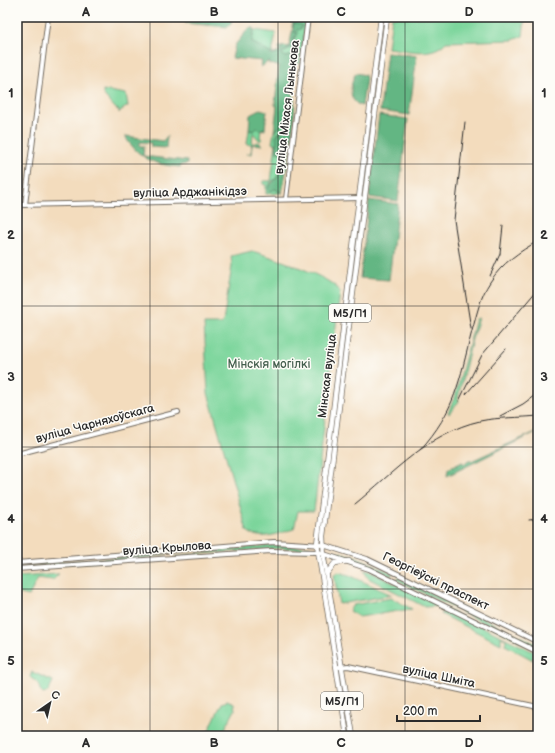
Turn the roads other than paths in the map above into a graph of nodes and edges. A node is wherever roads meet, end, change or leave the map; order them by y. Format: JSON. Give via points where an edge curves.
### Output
{"nodes":[{"id":1,"x":48,"y":17,"type":"edge"},
{"id":2,"x":308,"y":17,"type":"edge"},
{"id":3,"x":381,"y":17,"type":"edge"},
{"id":4,"x":387,"y":17,"type":"edge"},
{"id":5,"x":377,"y":72,"type":"junction"},
{"id":6,"x":361,"y":198,"type":"junction"},
{"id":7,"x":286,"y":200,"type":"junction"},
{"id":8,"x":17,"y":205,"type":"edge"},
{"id":9,"x":25,"y":205,"type":"junction"},
{"id":10,"x":178,"y":412,"type":"dead end"},
{"id":11,"x":17,"y":454,"type":"edge"},
{"id":12,"x":317,"y":544,"type":"junction"},
{"id":13,"x":323,"y":545,"type":"junction"},
{"id":14,"x":171,"y":552,"type":"junction"},
{"id":15,"x":318,"y":552,"type":"junction"},
{"id":16,"x":324,"y":553,"type":"junction"},
{"id":17,"x":172,"y":558,"type":"junction"},
{"id":18,"x":349,"y":561,"type":"junction"},
{"id":19,"x":17,"y":563,"type":"edge"},
{"id":20,"x":17,"y":569,"type":"edge"},
{"id":21,"x":327,"y":573,"type":"junction"},
{"id":22,"x":396,"y":573,"type":"junction"},
{"id":23,"x":393,"y":580,"type":"junction"},
{"id":24,"x":538,"y":642,"type":"edge"},
{"id":25,"x":538,"y":652,"type":"edge"},
{"id":26,"x":342,"y":666,"type":"junction"},
{"id":27,"x":336,"y":667,"type":"junction"},
{"id":28,"x":538,"y":707,"type":"edge"},
{"id":29,"x":347,"y":736,"type":"edge"},
{"id":30,"x":353,"y":736,"type":"edge"}],
"edges":[{"from":1,"to":9,"type":"main road"},
{"from":2,"to":7,"type":"main road","name":"вуліца Міхася Лынькова"},
{"from":3,"to":5,"type":"main road","name":"Мінская вуліца","number":"М5/П1"},
{"from":4,"to":5,"type":"main road","name":"Мінская вуліца","number":"М5/П1"},
{"from":5,"to":6,"type":"main road","name":"Мінская вуліца","number":"М5/П1"},
{"from":6,"to":7,"type":"main road","name":"вуліца Арджанікідзэ"},
{"from":6,"to":12,"type":"main road","name":"Мінская вуліца","number":"М5/П1"},
{"from":6,"to":13,"type":"main road","name":"Мінская вуліца","number":"М5/П1"},
{"from":7,"to":9,"type":"main road","name":"вуліца Арджанікідзэ"},
{"from":8,"to":9,"type":"main road","name":"вуліца Арджанікідзэ"},
{"from":10,"to":11,"type":"main road","name":"вуліца Чарняхоўскага"},
{"from":12,"to":13,"type":"main road","name":"вуліца Крылова"},
{"from":12,"to":14,"type":"main road","name":"вуліца Крылова","via":[[274,542]]},
{"from":12,"to":15,"type":"main road","name":"Мінская вуліца","number":"М5/П1"},
{"from":13,"to":16,"type":"main road","name":"Мінская вуліца","number":"М5/П1"},
{"from":13,"to":22,"type":"main road","name":"Георгіеўскі праспект","via":[[366,558]]},
{"from":14,"to":17,"type":"main road"},
{"from":14,"to":19,"type":"main road","name":"вуліца Крылова"},
{"from":15,"to":16,"type":"main road","name":"вуліца Крылова"},
{"from":15,"to":17,"type":"main road","name":"вуліца Крылова","via":[[271,550]]},
{"from":15,"to":27,"type":"main road","name":"Мінская вуліца","number":"М5/П1"},
{"from":16,"to":18,"type":"main road","name":"Георгіеўскі праспект"},
{"from":16,"to":21,"type":"main road","name":"Мінская вуліца","number":"М5/П1"},
{"from":17,"to":20,"type":"main road","name":"вуліца Крылова"},
{"from":18,"to":21,"type":"main road","via":[[335,563]]},
{"from":18,"to":23,"type":"main road","name":"Георгіеўскі праспект"},
{"from":21,"to":26,"type":"main road","name":"Мінская вуліца","number":"М5/П1"},
{"from":22,"to":23,"type":"main road"},
{"from":22,"to":24,"type":"main road","name":"Георгіеўскі праспект"},
{"from":23,"to":25,"type":"main road","name":"Георгіеўскі праспект"},
{"from":26,"to":27,"type":"main road","name":"вуліца Шміта"},
{"from":26,"to":28,"type":"main road","name":"вуліца Шміта"},
{"from":26,"to":30,"type":"main road","name":"Мінская вуліца","number":"М5/П1"},
{"from":27,"to":29,"type":"main road","name":"Мінская вуліца","number":"М5/П1"}]}
